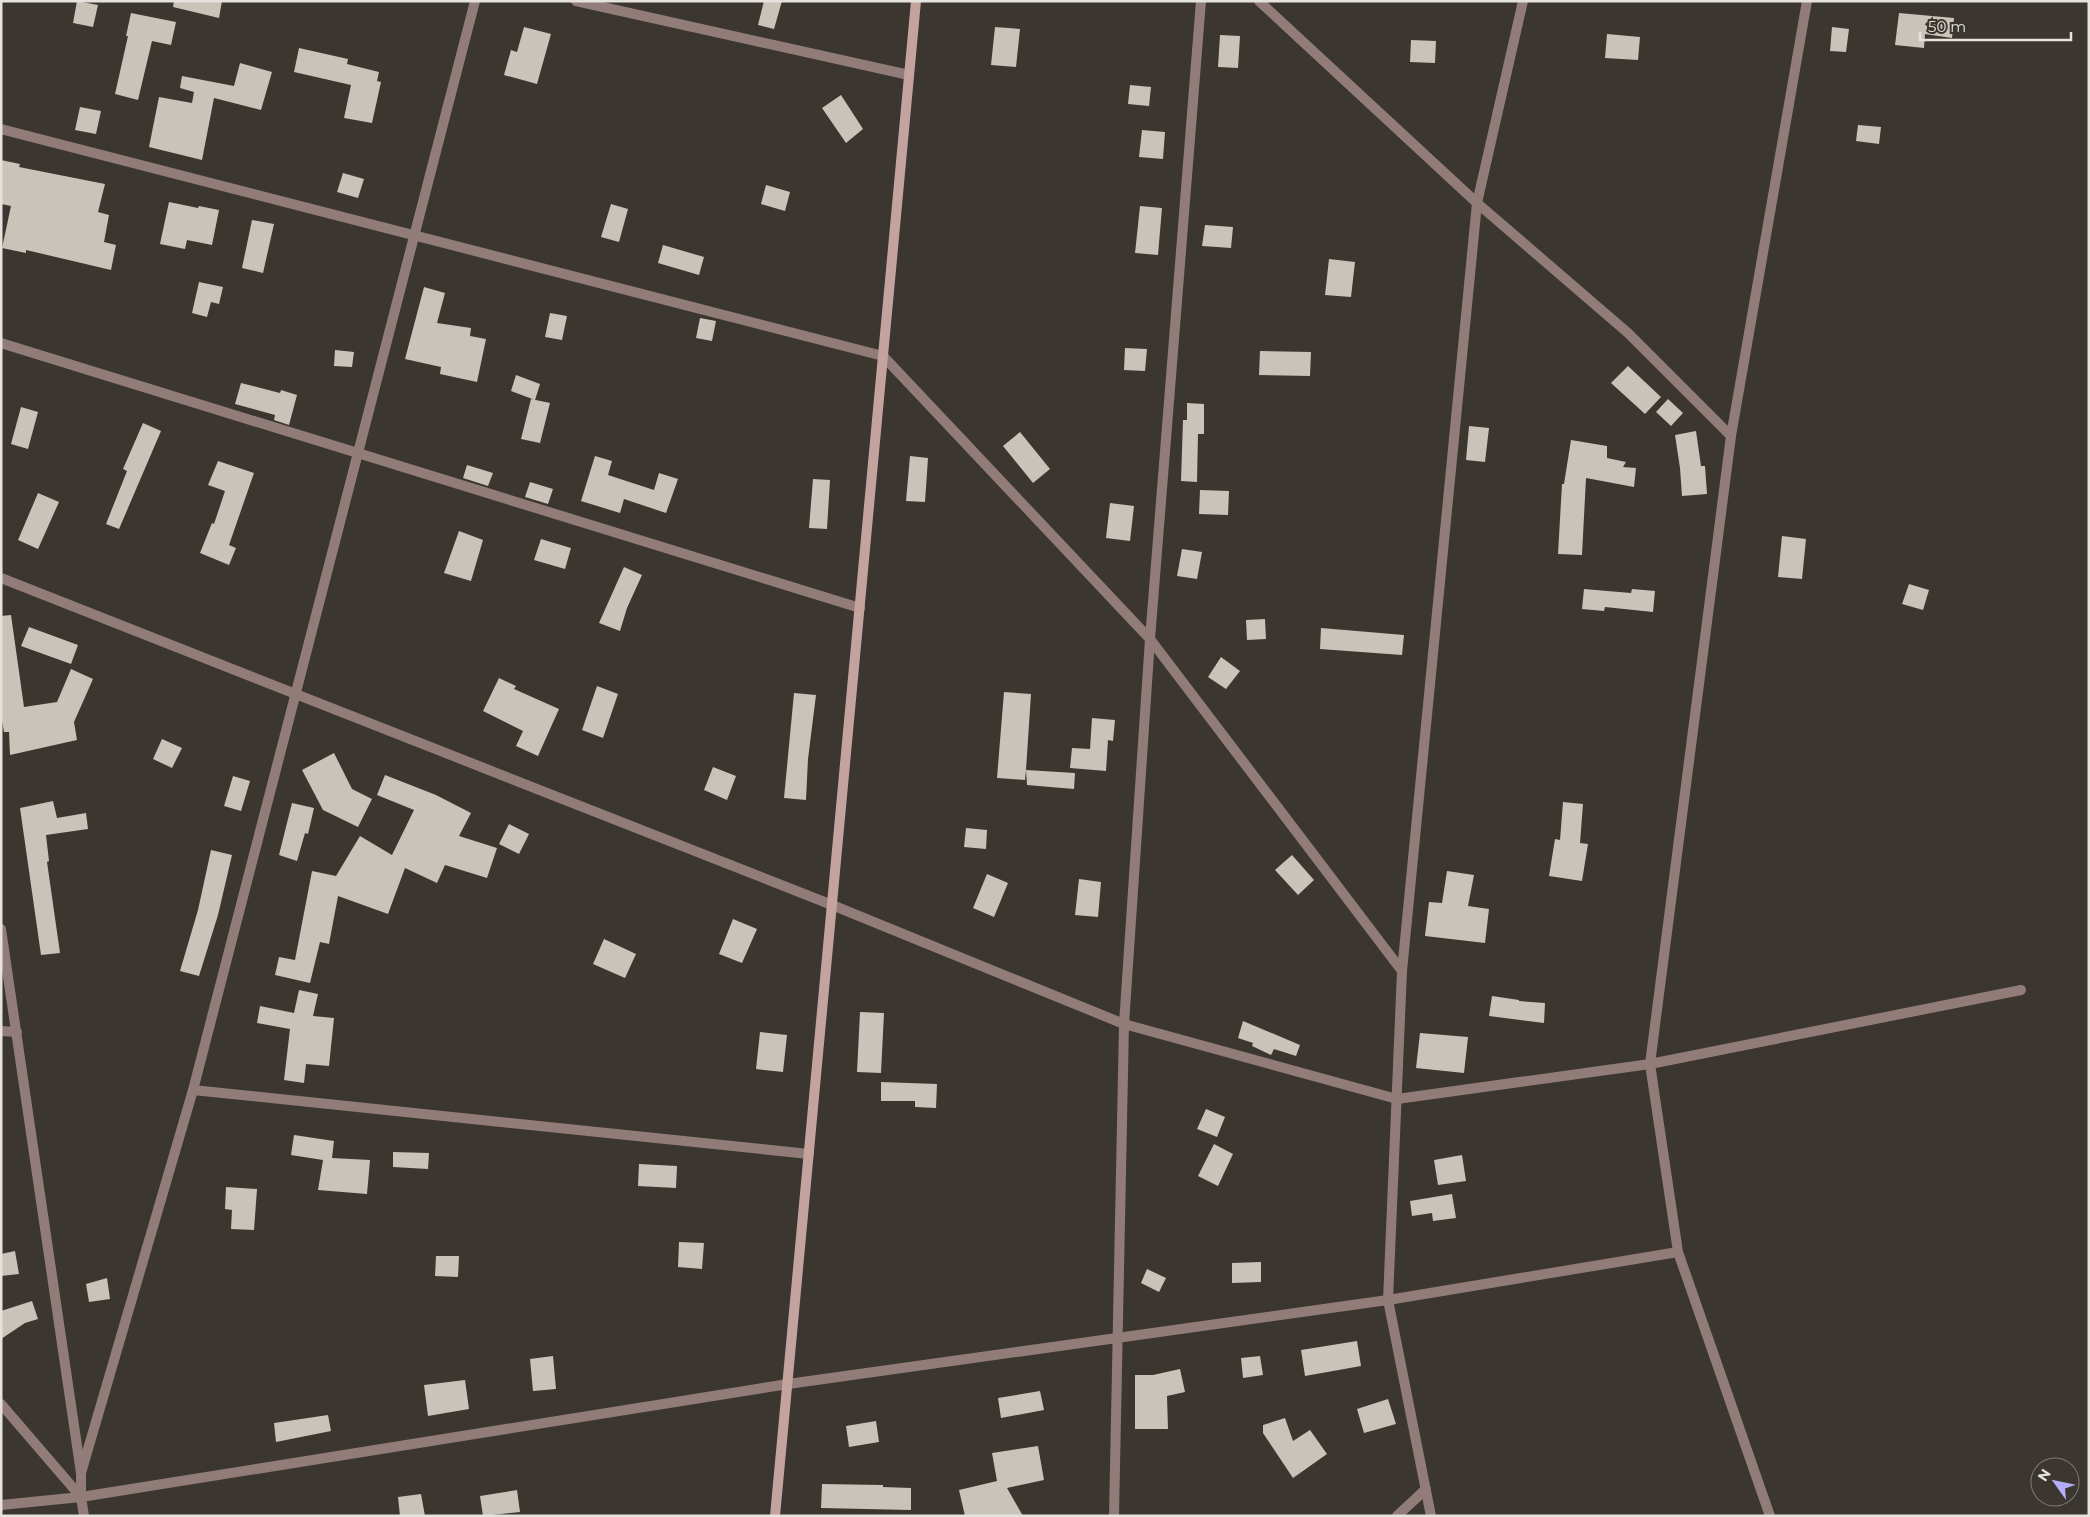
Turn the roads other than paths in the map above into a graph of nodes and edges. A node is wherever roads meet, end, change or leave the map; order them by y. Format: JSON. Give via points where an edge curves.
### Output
{"nodes":[{"id":1,"x":474,"y":1,"type":"edge"},
{"id":2,"x":576,"y":1,"type":"edge"},
{"id":3,"x":916,"y":1,"type":"edge"},
{"id":4,"x":1201,"y":1,"type":"edge"},
{"id":5,"x":1258,"y":1,"type":"edge"},
{"id":6,"x":1523,"y":1,"type":"edge"},
{"id":7,"x":1806,"y":1,"type":"edge"},
{"id":8,"x":909,"y":75,"type":"junction"},
{"id":9,"x":1,"y":129,"type":"edge"},
{"id":10,"x":1477,"y":203,"type":"junction"},
{"id":11,"x":414,"y":234,"type":"junction"},
{"id":12,"x":1,"y":343,"type":"edge"},
{"id":13,"x":883,"y":356,"type":"junction"},
{"id":14,"x":1730,"y":436,"type":"junction"},
{"id":15,"x":358,"y":452,"type":"junction"},
{"id":16,"x":1,"y":578,"type":"edge"},
{"id":17,"x":860,"y":608,"type":"junction"},
{"id":18,"x":1150,"y":639,"type":"junction"},
{"id":19,"x":296,"y":693,"type":"junction"},
{"id":20,"x":832,"y":905,"type":"junction"},
{"id":21,"x":1,"y":929,"type":"edge"},
{"id":22,"x":1402,"y":971,"type":"junction"},
{"id":23,"x":2021,"y":990,"type":"dead end"},
{"id":24,"x":1124,"y":1024,"type":"junction"},
{"id":25,"x":1,"y":1031,"type":"edge"},
{"id":26,"x":17,"y":1032,"type":"junction"},
{"id":27,"x":1650,"y":1064,"type":"junction"},
{"id":28,"x":193,"y":1090,"type":"junction"},
{"id":29,"x":1397,"y":1099,"type":"junction"},
{"id":30,"x":809,"y":1154,"type":"junction"},
{"id":31,"x":1678,"y":1252,"type":"junction"},
{"id":32,"x":1388,"y":1300,"type":"junction"},
{"id":33,"x":1116,"y":1339,"type":"junction"},
{"id":34,"x":788,"y":1384,"type":"junction"},
{"id":35,"x":1,"y":1404,"type":"edge"},
{"id":36,"x":81,"y":1473,"type":"junction"},
{"id":37,"x":1426,"y":1490,"type":"junction"},
{"id":38,"x":81,"y":1496,"type":"junction"},
{"id":39,"x":1,"y":1505,"type":"edge"},
{"id":40,"x":84,"y":1516,"type":"edge"},
{"id":41,"x":775,"y":1516,"type":"edge"},
{"id":42,"x":1114,"y":1516,"type":"edge"},
{"id":43,"x":1397,"y":1516,"type":"edge"},
{"id":44,"x":1431,"y":1516,"type":"edge"},
{"id":45,"x":1770,"y":1516,"type":"edge"}],
"edges":[{"from":1,"to":11,"type":"street"},
{"from":2,"to":8,"type":"street"},
{"from":3,"to":8,"type":"street"},
{"from":4,"to":18,"type":"street"},
{"from":5,"to":10,"type":"street"},
{"from":6,"to":10,"type":"street"},
{"from":7,"to":14,"type":"street"},
{"from":8,"to":13,"type":"street"},
{"from":9,"to":11,"type":"street"},
{"from":10,"to":14,"type":"street","via":[[1628,333]]},
{"from":10,"to":22,"type":"street"},
{"from":11,"to":13,"type":"street"},
{"from":11,"to":15,"type":"street"},
{"from":12,"to":15,"type":"street"},
{"from":13,"to":17,"type":"street"},
{"from":13,"to":18,"type":"street"},
{"from":14,"to":27,"type":"street"},
{"from":15,"to":17,"type":"street"},
{"from":15,"to":19,"type":"street"},
{"from":16,"to":19,"type":"street"},
{"from":17,"to":20,"type":"street"},
{"from":18,"to":22,"type":"street"},
{"from":18,"to":24,"type":"street"},
{"from":19,"to":20,"type":"street"},
{"from":19,"to":28,"type":"street"},
{"from":20,"to":24,"type":"street"},
{"from":20,"to":30,"type":"street"},
{"from":21,"to":26,"type":"street"},
{"from":22,"to":29,"type":"street"},
{"from":23,"to":27,"type":"street"},
{"from":24,"to":29,"type":"street"},
{"from":24,"to":33,"type":"street"},
{"from":25,"to":26,"type":"street"},
{"from":26,"to":36,"type":"street"},
{"from":27,"to":29,"type":"street"},
{"from":27,"to":31,"type":"street"},
{"from":28,"to":30,"type":"street"},
{"from":28,"to":36,"type":"street"},
{"from":29,"to":32,"type":"street"},
{"from":30,"to":34,"type":"street"},
{"from":31,"to":32,"type":"street"},
{"from":31,"to":45,"type":"street"},
{"from":32,"to":33,"type":"street"},
{"from":32,"to":37,"type":"street"},
{"from":33,"to":34,"type":"street"},
{"from":33,"to":42,"type":"street"},
{"from":34,"to":38,"type":"street"},
{"from":34,"to":41,"type":"street"},
{"from":35,"to":38,"type":"street"},
{"from":36,"to":38,"type":"street"},
{"from":37,"to":43,"type":"street"},
{"from":37,"to":44,"type":"street"},
{"from":38,"to":39,"type":"street"},
{"from":38,"to":40,"type":"street"}]}
